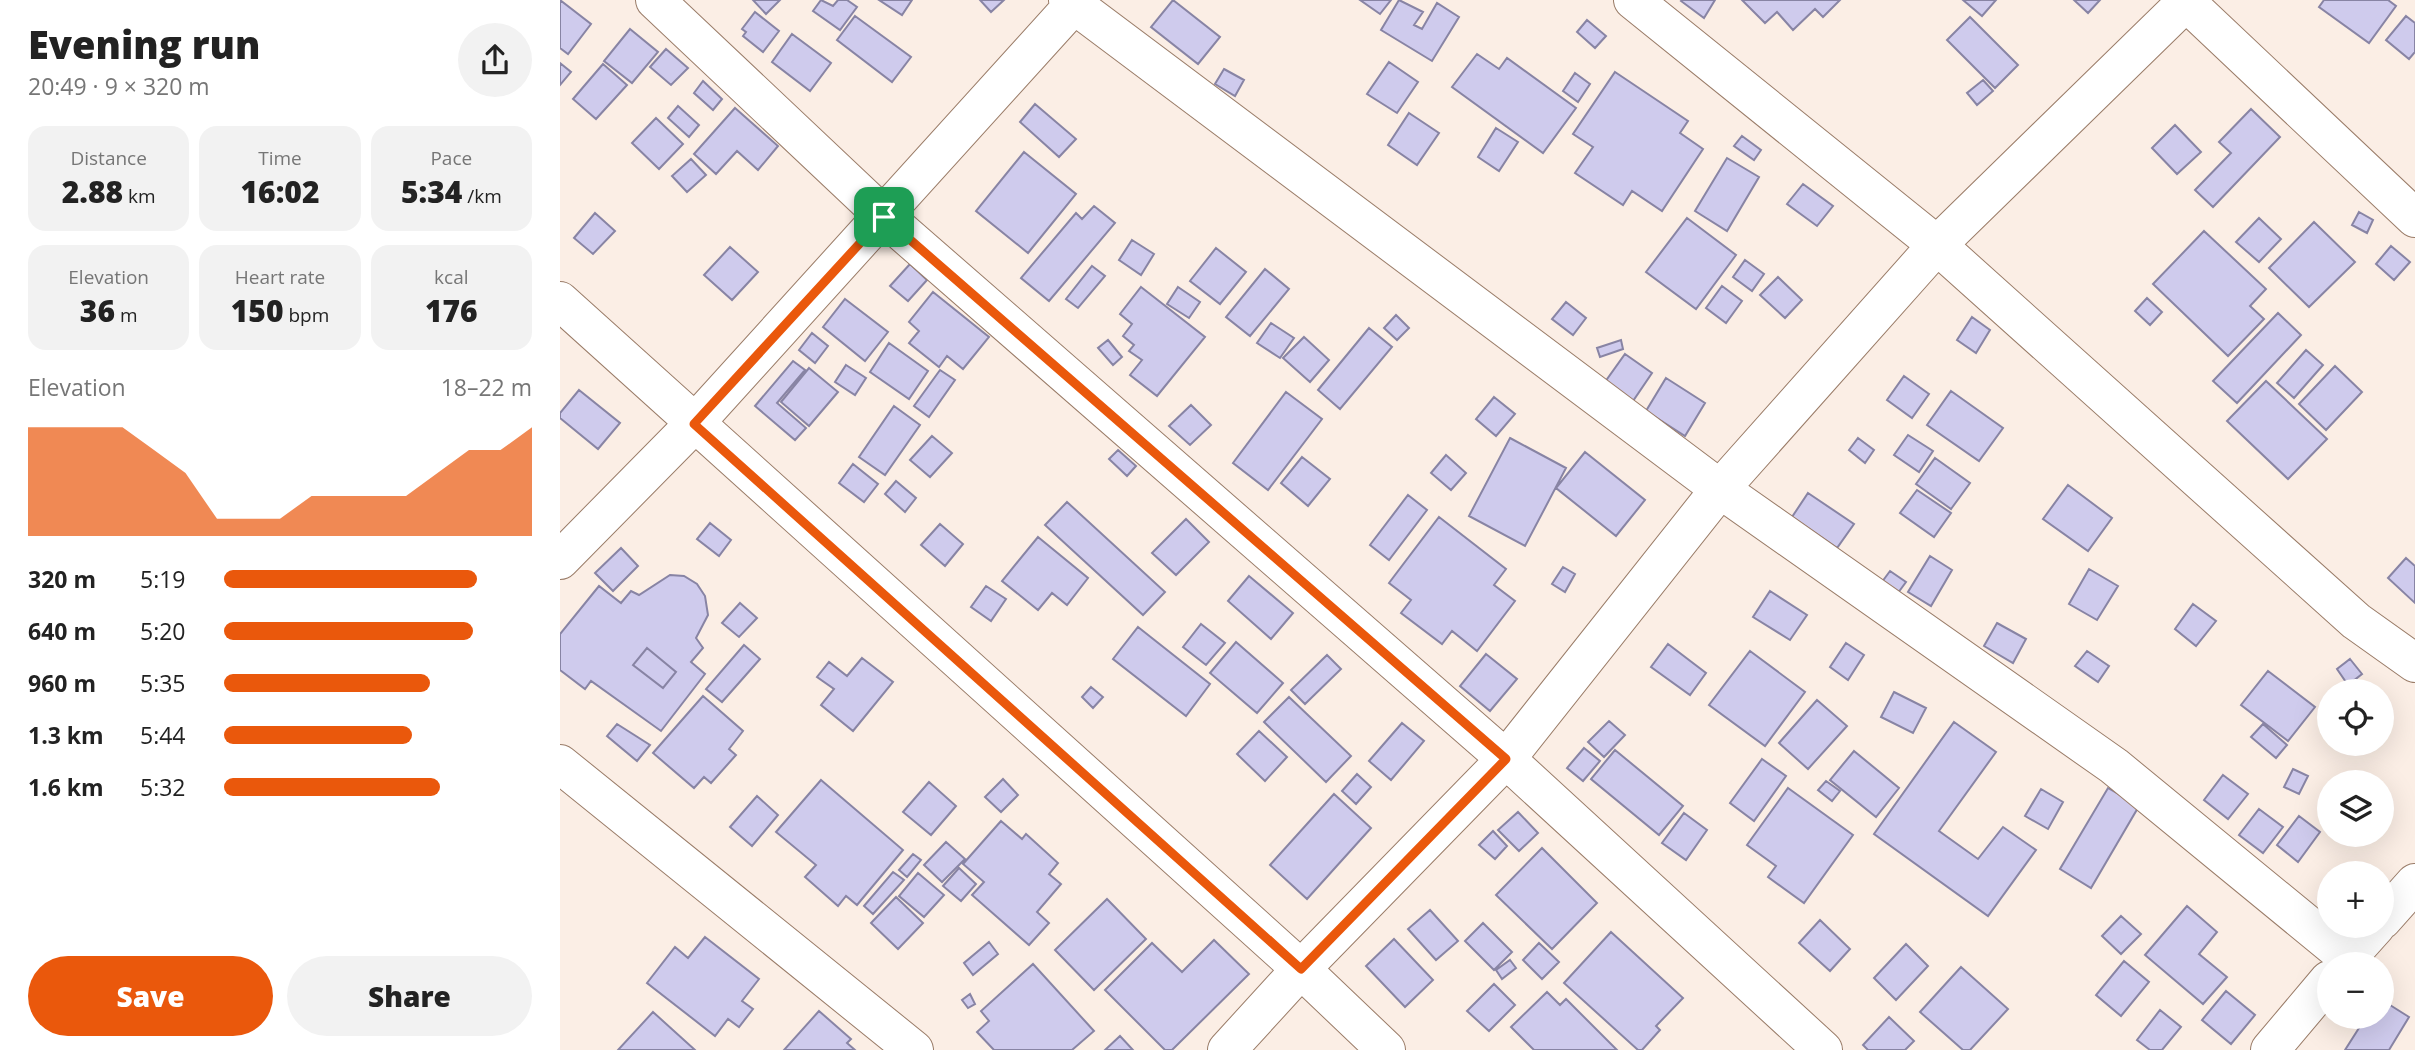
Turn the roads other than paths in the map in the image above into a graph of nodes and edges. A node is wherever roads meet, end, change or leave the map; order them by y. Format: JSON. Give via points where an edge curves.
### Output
{"nodes":[{"id":1,"x":655,"y":0,"type":"edge"},
{"id":2,"x":1633,"y":0,"type":"edge"},
{"id":3,"x":2186,"y":1,"type":"edge"},
{"id":4,"x":1073,"y":2,"type":"edge"},
{"id":5,"x":884,"y":217,"type":"junction"},
{"id":6,"x":2415,"y":219,"type":"edge"},
{"id":7,"x":1937,"y":245,"type":"junction"},
{"id":8,"x":560,"y":301,"type":"edge"},
{"id":9,"x":694,"y":424,"type":"junction"},
{"id":10,"x":1720,"y":489,"type":"junction"},
{"id":11,"x":560,"y":560,"type":"edge"},
{"id":12,"x":2415,"y":663,"type":"edge"},
{"id":13,"x":1506,"y":759,"type":"junction"},
{"id":14,"x":560,"y":764,"type":"edge"},
{"id":15,"x":2415,"y":883,"type":"edge"},
{"id":16,"x":2394,"y":907,"type":"edge"},
{"id":17,"x":2365,"y":938,"type":"edge"},
{"id":18,"x":2323,"y":952,"type":"edge"},
{"id":19,"x":2353,"y":952,"type":"edge"},
{"id":20,"x":1301,"y":969,"type":"junction"},
{"id":21,"x":2317,"y":995,"type":"edge"},
{"id":22,"x":2273,"y":1049,"type":"edge"},
{"id":23,"x":914,"y":1050,"type":"edge"},
{"id":24,"x":1227,"y":1050,"type":"edge"},
{"id":25,"x":1386,"y":1050,"type":"edge"},
{"id":26,"x":1824,"y":1050,"type":"edge"}],
"edges":[{"from":1,"to":5,"type":"street"},
{"from":2,"to":7,"type":"street"},
{"from":3,"to":6,"type":"street"},
{"from":3,"to":7,"type":"street"},
{"from":4,"to":5,"type":"street"},
{"from":4,"to":10,"type":"street"},
{"from":5,"to":9,"type":"street"},
{"from":5,"to":13,"type":"street"},
{"from":7,"to":10,"type":"street"},
{"from":7,"to":12,"type":"street","via":[[2356,621]]},
{"from":8,"to":9,"type":"street"},
{"from":9,"to":11,"type":"street"},
{"from":9,"to":20,"type":"street"},
{"from":10,"to":13,"type":"street"},
{"from":10,"to":18,"type":"street","via":[[2114,766]]},
{"from":13,"to":20,"type":"street"},
{"from":13,"to":26,"type":"street"},
{"from":14,"to":23,"type":"street"},
{"from":15,"to":16,"type":"street"},
{"from":17,"to":19,"type":"street"},
{"from":20,"to":24,"type":"street"},
{"from":20,"to":25,"type":"street"},
{"from":21,"to":22,"type":"street"}]}
